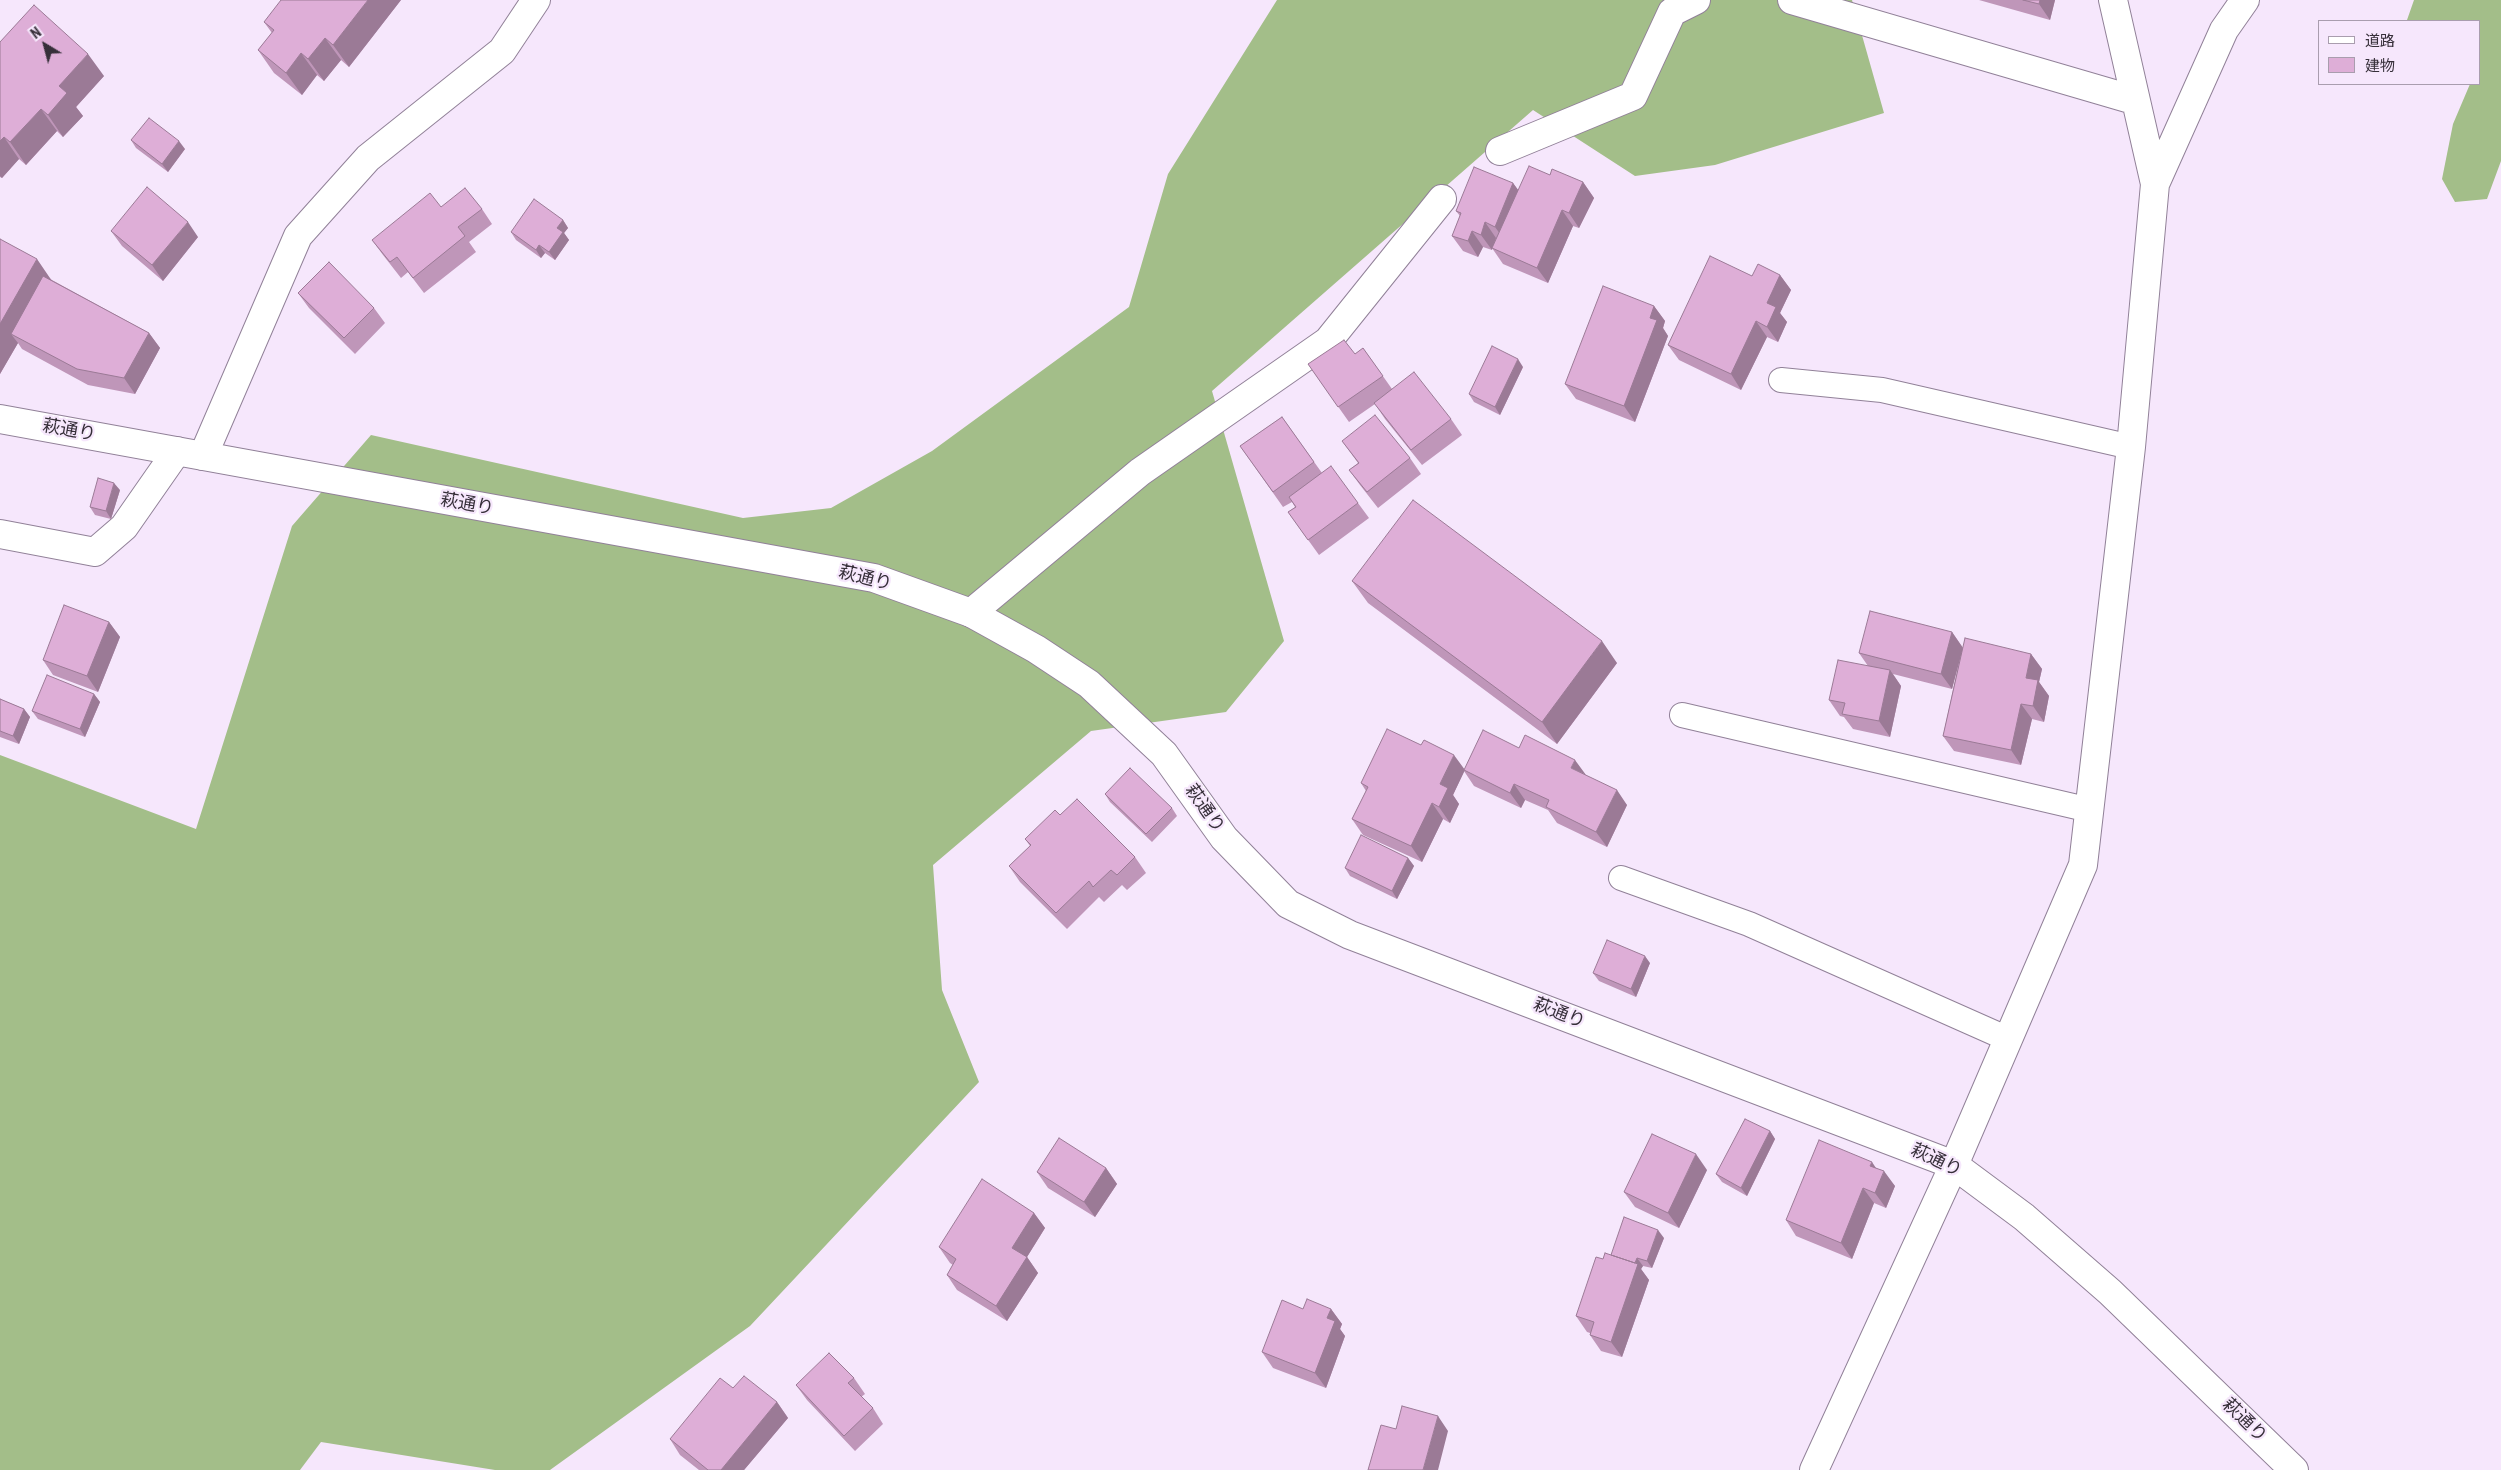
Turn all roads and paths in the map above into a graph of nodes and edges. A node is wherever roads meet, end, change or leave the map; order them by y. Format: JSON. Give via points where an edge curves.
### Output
{"nodes":[{"id":1,"x":536,"y":0,"type":"edge"},
{"id":2,"x":1696,"y":0,"type":"edge"},
{"id":3,"x":1792,"y":0,"type":"edge"},
{"id":4,"x":2113,"y":0,"type":"edge"},
{"id":5,"x":2246,"y":0,"type":"edge"},
{"id":6,"x":2134,"y":100,"type":"junction"},
{"id":7,"x":1500,"y":150,"type":"dead end"},
{"id":8,"x":2155,"y":184,"type":"junction"},
{"id":9,"x":1442,"y":199,"type":"dead end"},
{"id":10,"x":1781,"y":380,"type":"dead end"},
{"id":11,"x":0,"y":419,"type":"edge"},
{"id":12,"x":2132,"y":448,"type":"junction"},
{"id":13,"x":190,"y":454,"type":"junction"},
{"id":14,"x":0,"y":534,"type":"edge"},
{"id":15,"x":971,"y":613,"type":"junction"},
{"id":16,"x":1682,"y":716,"type":"dead end"},
{"id":17,"x":2090,"y":810,"type":"junction"},
{"id":18,"x":1621,"y":878,"type":"dead end"},
{"id":19,"x":2008,"y":1039,"type":"junction"},
{"id":20,"x":1954,"y":1165,"type":"junction"},
{"id":21,"x":1814,"y":1470,"type":"edge"},
{"id":22,"x":2294,"y":1470,"type":"edge"}],
"edges":[{"from":1,"to":13,"type":"street","via":[[502,51],[368,158],[298,236]]},
{"from":2,"to":7,"type":"street","via":[[1672,12],[1634,96]]},
{"from":3,"to":6,"type":"street"},
{"from":4,"to":6,"type":"street"},
{"from":5,"to":8,"type":"street","via":[[2224,30]]},
{"from":6,"to":8,"type":"street"},
{"from":8,"to":12,"type":"street"},
{"from":9,"to":15,"type":"street","via":[[1328,341],[1140,472]]},
{"from":10,"to":12,"type":"lane","via":[[1882,390]]},
{"from":11,"to":13,"type":"street","name":"萩通り"},
{"from":12,"to":17,"type":"street"},
{"from":13,"to":14,"type":"street","via":[[124,527],[95,552]]},
{"from":13,"to":15,"type":"street","name":"萩通り","via":[[874,578]]},
{"from":15,"to":20,"type":"street","name":"萩通り","via":[[1036,648],[1096,691],[1164,754],[1224,838],[1288,904],[1350,935]]},
{"from":16,"to":17,"type":"lane"},
{"from":17,"to":19,"type":"street","via":[[2083,865]]},
{"from":18,"to":19,"type":"lane","via":[[1749,924]]},
{"from":19,"to":20,"type":"street"},
{"from":20,"to":21,"type":"street"},
{"from":20,"to":22,"type":"street","name":"萩通り","via":[[2024,1217],[2110,1292]]}]}
